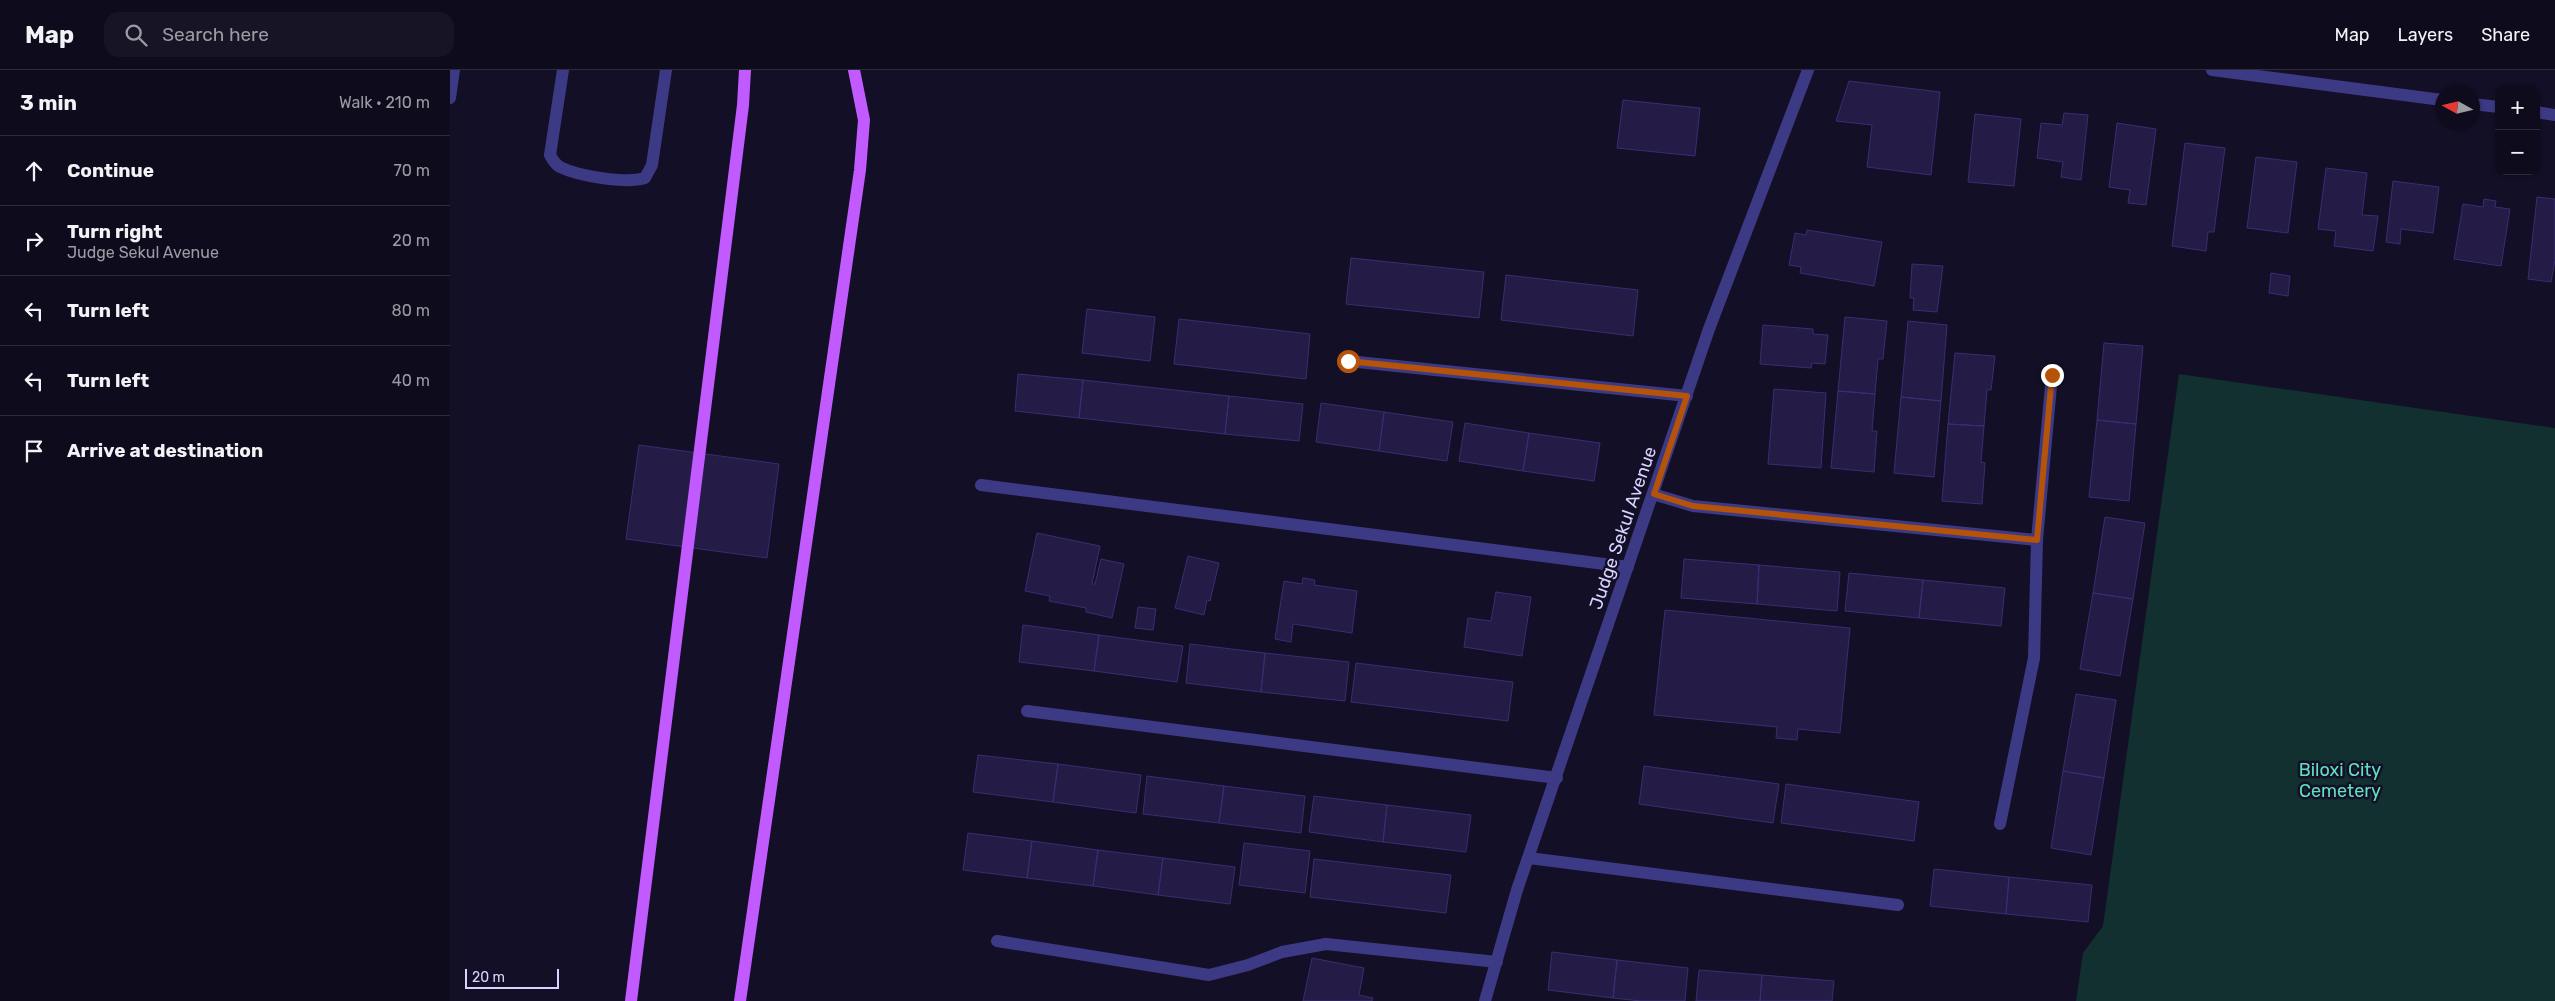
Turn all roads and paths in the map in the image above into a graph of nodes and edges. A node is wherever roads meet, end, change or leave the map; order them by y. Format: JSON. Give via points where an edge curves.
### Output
{"nodes":[{"id":1,"x":454,"y":70,"type":"edge"},
{"id":2,"x":563,"y":70,"type":"edge"},
{"id":3,"x":666,"y":70,"type":"edge"},
{"id":4,"x":745,"y":70,"type":"edge"},
{"id":5,"x":854,"y":70,"type":"edge"},
{"id":6,"x":1808,"y":70,"type":"edge"},
{"id":7,"x":2212,"y":70,"type":"edge"},
{"id":8,"x":450,"y":98,"type":"edge"},
{"id":9,"x":2435,"y":99,"type":"edge"},
{"id":10,"x":2480,"y":105,"type":"edge"},
{"id":11,"x":2495,"y":107,"type":"edge"},
{"id":12,"x":2540,"y":112,"type":"edge"},
{"id":13,"x":2555,"y":114,"type":"edge"},
{"id":14,"x":1348,"y":361,"type":"dead end"},
{"id":15,"x":2052,"y":375,"type":"dead end"},
{"id":16,"x":1687,"y":396,"type":"junction"},
{"id":17,"x":981,"y":484,"type":"dead end"},
{"id":18,"x":1654,"y":494,"type":"junction"},
{"id":19,"x":2037,"y":540,"type":"junction"},
{"id":20,"x":1628,"y":567,"type":"junction"},
{"id":21,"x":1027,"y":711,"type":"dead end"},
{"id":22,"x":1557,"y":778,"type":"junction"},
{"id":23,"x":2000,"y":824,"type":"dead end"},
{"id":24,"x":1529,"y":858,"type":"junction"},
{"id":25,"x":1898,"y":905,"type":"dead end"},
{"id":26,"x":998,"y":941,"type":"dead end"},
{"id":27,"x":1497,"y":962,"type":"junction"},
{"id":28,"x":631,"y":1001,"type":"edge"},
{"id":29,"x":740,"y":1001,"type":"edge"},
{"id":30,"x":1485,"y":1001,"type":"edge"}],
"edges":[{"from":1,"to":8,"type":"street"},
{"from":2,"to":3,"type":"street","via":[[550,155],[557,166],[573,172],[633,182],[645,178],[652,165]]},
{"from":4,"to":28,"type":"main road"},
{"from":5,"to":29,"type":"main road","via":[[864,120],[860,170]]},
{"from":6,"to":16,"type":"street","name":"Judge Sekul Avenue","via":[[1709,329]]},
{"from":7,"to":9,"type":"street"},
{"from":10,"to":11,"type":"street"},
{"from":12,"to":13,"type":"street"},
{"from":14,"to":16,"type":"street"},
{"from":15,"to":19,"type":"street"},
{"from":16,"to":18,"type":"street","name":"Judge Sekul Avenue"},
{"from":17,"to":20,"type":"street"},
{"from":18,"to":19,"type":"street","via":[[1693,506]]},
{"from":18,"to":20,"type":"street","name":"Judge Sekul Avenue"},
{"from":19,"to":23,"type":"street","via":[[2034,658]]},
{"from":20,"to":22,"type":"street","name":"Judge Sekul Avenue"},
{"from":21,"to":22,"type":"street"},
{"from":22,"to":24,"type":"street","name":"Judge Sekul Avenue"},
{"from":24,"to":25,"type":"street"},
{"from":24,"to":27,"type":"street","name":"Judge Sekul Avenue"},
{"from":26,"to":27,"type":"street","via":[[1209,975],[1282,952],[1326,944]]},
{"from":27,"to":30,"type":"street","name":"Judge Sekul Avenue"}]}
